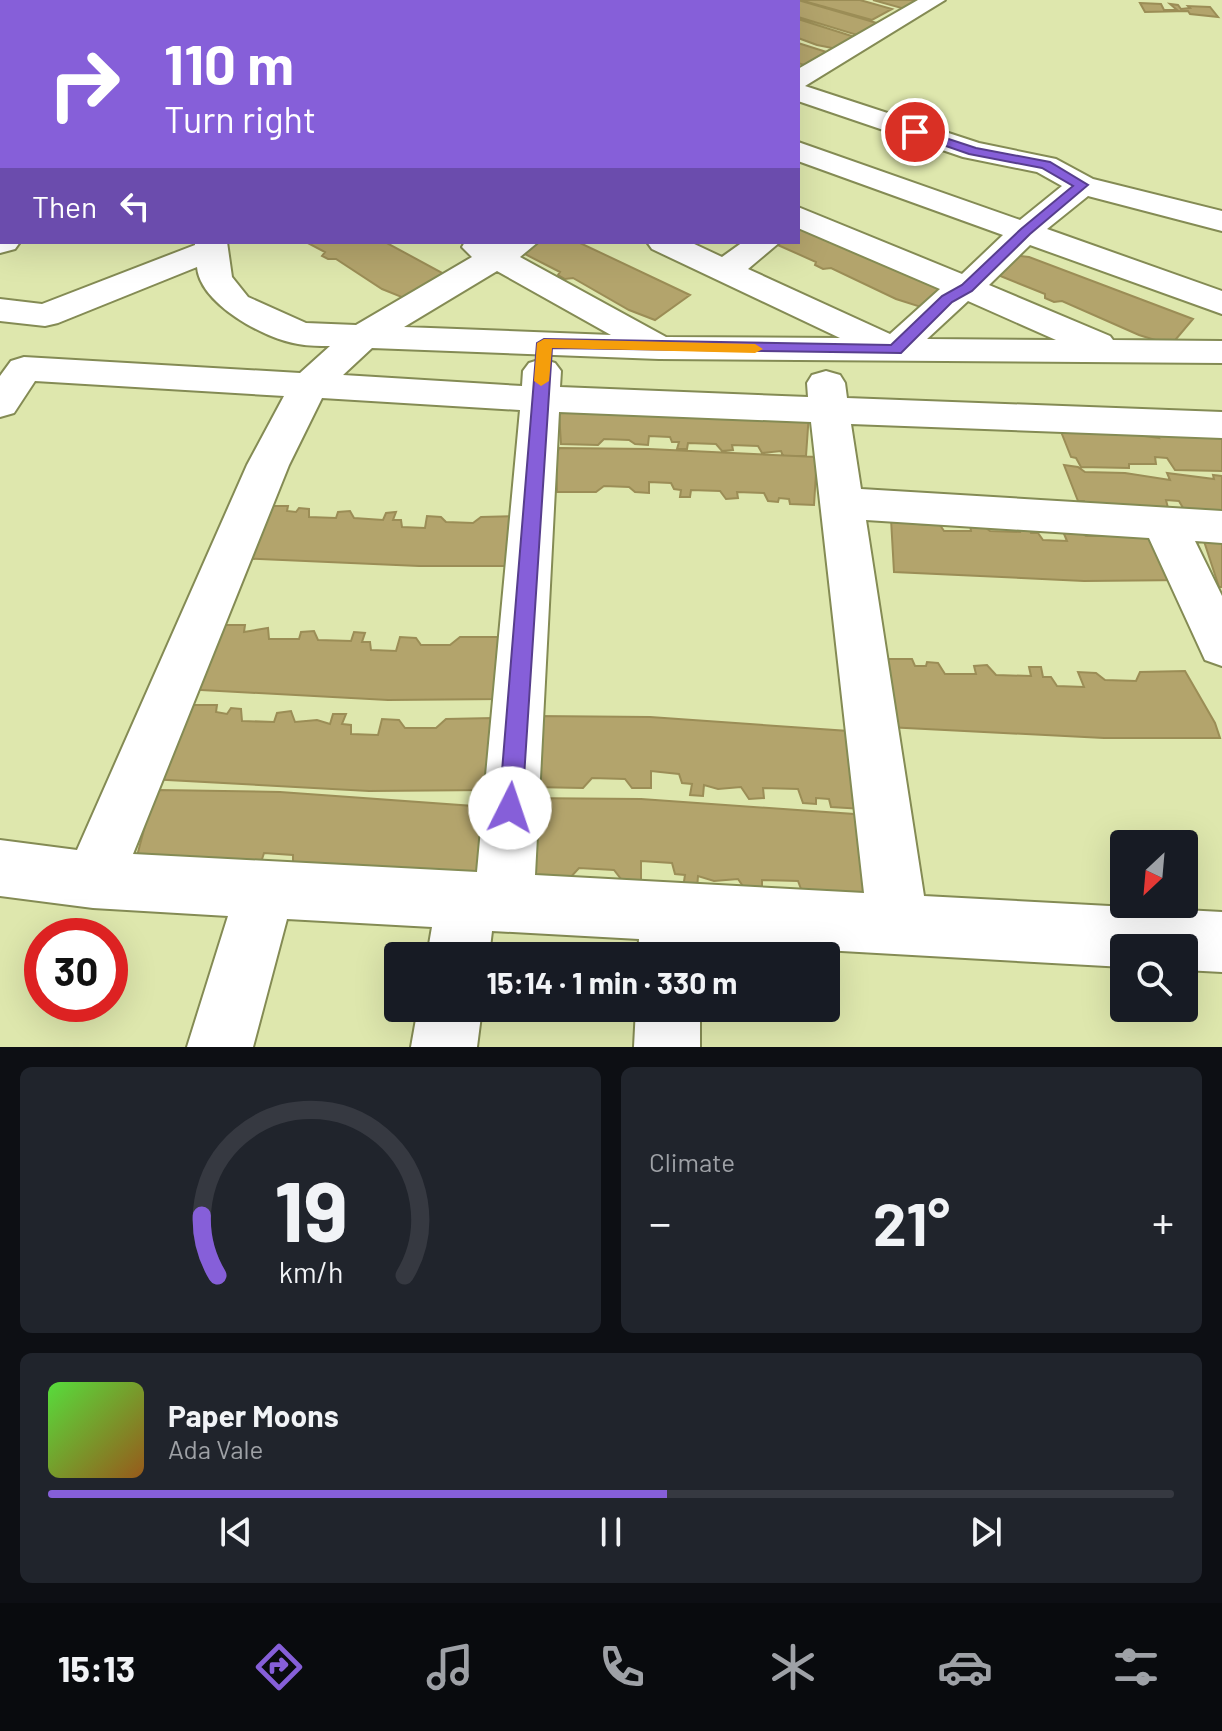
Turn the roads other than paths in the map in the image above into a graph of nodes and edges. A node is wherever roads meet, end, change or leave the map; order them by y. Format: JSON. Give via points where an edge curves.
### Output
{"nodes":[{"id":1,"x":934,"y":0,"type":"edge"},
{"id":2,"x":800,"y":79,"type":"edge"},
{"id":3,"x":800,"y":93,"type":"edge"},
{"id":4,"x":800,"y":152,"type":"edge"},
{"id":5,"x":1082,"y":185,"type":"junction"},
{"id":6,"x":800,"y":217,"type":"edge"},
{"id":7,"x":1222,"y":221,"type":"edge"},
{"id":8,"x":1026,"y":231,"type":"junction"},
{"id":9,"x":668,"y":244,"type":"edge"},
{"id":10,"x":761,"y":244,"type":"edge"},
{"id":11,"x":212,"y":246,"type":"edge"},
{"id":12,"x":496,"y":247,"type":"edge"},
{"id":13,"x":727,"y":269,"type":"junction"},
{"id":14,"x":967,"y":288,"type":"junction"},
{"id":15,"x":1222,"y":303,"type":"edge"},
{"id":16,"x":0,"y":310,"type":"edge"},
{"id":17,"x":45,"y":315,"type":"junction"},
{"id":18,"x":0,"y":329,"type":"edge"},
{"id":19,"x":362,"y":337,"type":"junction"},
{"id":20,"x":544,"y":343,"type":"junction"},
{"id":21,"x":659,"y":348,"type":"junction"},
{"id":22,"x":822,"y":349,"type":"junction"},
{"id":23,"x":895,"y":350,"type":"junction"},
{"id":24,"x":1114,"y":351,"type":"junction"},
{"id":25,"x":1222,"y":352,"type":"edge"},
{"id":26,"x":309,"y":386,"type":"junction"},
{"id":27,"x":540,"y":399,"type":"junction"},
{"id":28,"x":0,"y":404,"type":"edge"},
{"id":29,"x":830,"y":411,"type":"junction"},
{"id":30,"x":1222,"y":425,"type":"edge"},
{"id":31,"x":842,"y":503,"type":"junction"},
{"id":32,"x":1165,"y":525,"type":"junction"},
{"id":33,"x":1222,"y":527,"type":"edge"},
{"id":34,"x":1222,"y":646,"type":"edge"},
{"id":35,"x":0,"y":868,"type":"edge"},
{"id":36,"x":93,"y":880,"type":"junction"},
{"id":37,"x":265,"y":890,"type":"junction"},
{"id":38,"x":476,"y":920,"type":"edge"},
{"id":39,"x":898,"y":924,"type":"junction"},
{"id":40,"x":669,"y":934,"type":"edge"},
{"id":41,"x":1222,"y":942,"type":"edge"},
{"id":42,"x":448,"y":1022,"type":"edge"},
{"id":43,"x":668,"y":1022,"type":"edge"},
{"id":44,"x":220,"y":1047,"type":"edge"},
{"id":45,"x":444,"y":1047,"type":"edge"},
{"id":46,"x":667,"y":1047,"type":"edge"}],
"edges":[{"from":1,"to":2,"type":"street"},
{"from":3,"to":5,"type":"street","via":[[973,151],[1046,165]]},
{"from":4,"to":8,"type":"street"},
{"from":5,"to":7,"type":"street"},
{"from":5,"to":8,"type":"street"},
{"from":6,"to":14,"type":"street"},
{"from":8,"to":14,"type":"street"},
{"from":8,"to":15,"type":"street"},
{"from":9,"to":13,"type":"street"},
{"from":10,"to":13,"type":"street"},
{"from":11,"to":17,"type":"street"},
{"from":11,"to":19,"type":"street","via":[[215,279],[236,304],[300,334]]},
{"from":12,"to":19,"type":"street"},
{"from":12,"to":21,"type":"street"},
{"from":13,"to":23,"type":"street"},
{"from":14,"to":23,"type":"street","via":[[947,299]]},
{"from":14,"to":24,"type":"street"},
{"from":16,"to":17,"type":"street"},
{"from":17,"to":18,"type":"street"},
{"from":19,"to":20,"type":"street"},
{"from":19,"to":26,"type":"street"},
{"from":20,"to":21,"type":"street"},
{"from":20,"to":27,"type":"street"},
{"from":21,"to":22,"type":"street"},
{"from":22,"to":23,"type":"street"},
{"from":22,"to":29,"type":"street"},
{"from":23,"to":24,"type":"street"},
{"from":24,"to":25,"type":"street"},
{"from":26,"to":27,"type":"street"},
{"from":26,"to":28,"type":"street","via":[[24,369]]},
{"from":26,"to":36,"type":"street","via":[[268,465]]},
{"from":27,"to":29,"type":"street"},
{"from":27,"to":38,"type":"street"},
{"from":29,"to":30,"type":"street"},
{"from":29,"to":31,"type":"street"},
{"from":31,"to":32,"type":"street"},
{"from":31,"to":39,"type":"street"},
{"from":32,"to":33,"type":"street"},
{"from":32,"to":34,"type":"street"},
{"from":35,"to":36,"type":"street"},
{"from":36,"to":37,"type":"street"},
{"from":37,"to":38,"type":"street"},
{"from":37,"to":44,"type":"street"},
{"from":38,"to":40,"type":"street"},
{"from":39,"to":40,"type":"street"},
{"from":39,"to":41,"type":"street"},
{"from":42,"to":45,"type":"street"},
{"from":43,"to":46,"type":"street"}]}
